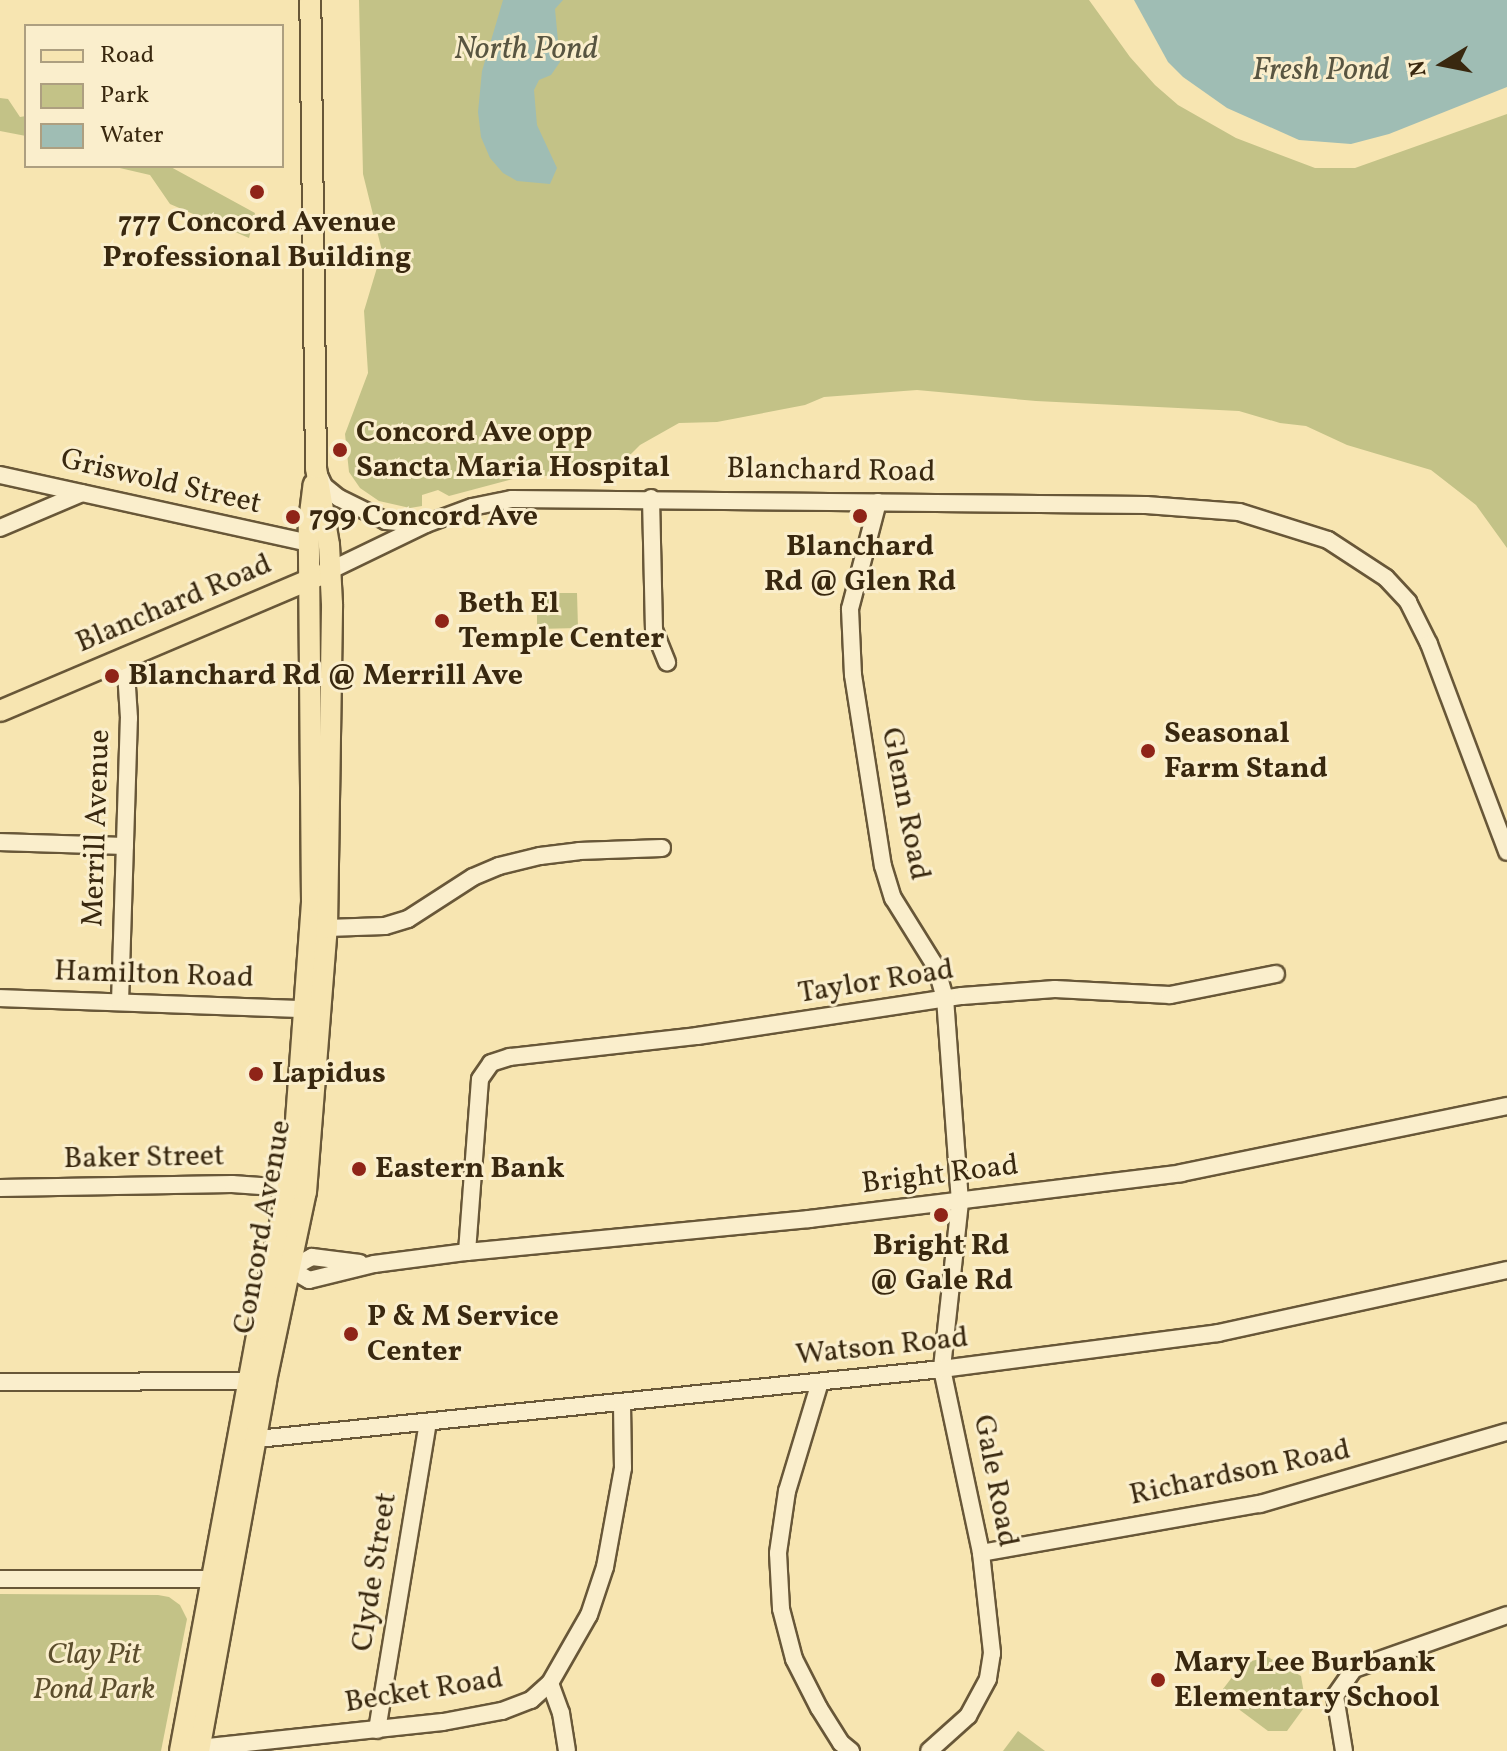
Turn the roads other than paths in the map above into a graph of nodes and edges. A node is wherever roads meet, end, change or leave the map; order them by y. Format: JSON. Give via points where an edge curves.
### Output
{"nodes":[{"id":1,"x":310,"y":0,"type":"edge"},
{"id":2,"x":316,"y":468,"type":"junction"},
{"id":3,"x":0,"y":475,"type":"edge"},
{"id":4,"x":82,"y":493,"type":"junction"},
{"id":5,"x":651,"y":498,"type":"junction"},
{"id":6,"x":878,"y":502,"type":"junction"},
{"id":7,"x":426,"y":524,"type":"junction"},
{"id":8,"x":0,"y":528,"type":"edge"},
{"id":9,"x":309,"y":543,"type":"junction"},
{"id":10,"x":331,"y":570,"type":"junction"},
{"id":11,"x":310,"y":580,"type":"junction"},
{"id":12,"x":125,"y":656,"type":"junction"},
{"id":13,"x":667,"y":662,"type":"dead end"},
{"id":14,"x":0,"y":711,"type":"edge"},
{"id":15,"x":0,"y":842,"type":"edge"},
{"id":16,"x":125,"y":846,"type":"junction"},
{"id":17,"x":662,"y":848,"type":"dead end"},
{"id":18,"x":1507,"y":852,"type":"edge"},
{"id":19,"x":327,"y":928,"type":"junction"},
{"id":20,"x":1276,"y":974,"type":"dead end"},
{"id":21,"x":0,"y":998,"type":"edge"},
{"id":22,"x":945,"y":998,"type":"junction"},
{"id":23,"x":120,"y":1002,"type":"junction"},
{"id":24,"x":305,"y":1009,"type":"junction"},
{"id":25,"x":1507,"y":1106,"type":"edge"},
{"id":26,"x":0,"y":1188,"type":"edge"},
{"id":27,"x":297,"y":1190,"type":"junction"},
{"id":28,"x":960,"y":1202,"type":"junction"},
{"id":29,"x":467,"y":1252,"type":"junction"},
{"id":30,"x":281,"y":1269,"type":"junction"},
{"id":31,"x":1507,"y":1270,"type":"edge"},
{"id":32,"x":942,"y":1369,"type":"junction"},
{"id":33,"x":257,"y":1381,"type":"junction"},
{"id":34,"x":0,"y":1382,"type":"edge"},
{"id":35,"x":820,"y":1382,"type":"junction"},
{"id":36,"x":622,"y":1403,"type":"junction"},
{"id":37,"x":428,"y":1423,"type":"junction"},
{"id":38,"x":1507,"y":1432,"type":"edge"},
{"id":39,"x":248,"y":1440,"type":"junction"},
{"id":40,"x":981,"y":1553,"type":"junction"},
{"id":41,"x":0,"y":1579,"type":"edge"},
{"id":42,"x":221,"y":1581,"type":"junction"},
{"id":43,"x":1507,"y":1615,"type":"edge"},
{"id":44,"x":550,"y":1683,"type":"junction"},
{"id":45,"x":377,"y":1730,"type":"junction"},
{"id":46,"x":190,"y":1750,"type":"edge"},
{"id":47,"x":567,"y":1751,"type":"edge"},
{"id":48,"x":851,"y":1751,"type":"edge"},
{"id":49,"x":929,"y":1751,"type":"edge"},
{"id":50,"x":1344,"y":1751,"type":"edge"}],
"edges":[{"from":1,"to":2,"type":"main road","name":"Concord Avenue"},
{"from":2,"to":7,"type":"street","via":[[324,486],[339,498],[386,521]]},
{"from":2,"to":9,"type":"main road","name":"Concord Avenue"},
{"from":2,"to":10,"type":"main road","name":"Concord Avenue"},
{"from":3,"to":4,"type":"street","name":"Griswold Street"},
{"from":4,"to":8,"type":"street"},
{"from":4,"to":9,"type":"street","name":"Griswold Street"},
{"from":5,"to":6,"type":"street","name":"Blanchard Road"},
{"from":5,"to":7,"type":"street","name":"Blanchard Road","via":[[512,499]]},
{"from":5,"to":13,"type":"street","via":[[654,630]]},
{"from":6,"to":18,"type":"street","name":"Blanchard Road","via":[[1194,506],[1239,512],[1328,540],[1386,578],[1408,602],[1429,644]]},
{"from":6,"to":22,"type":"street","name":"Glenn Road","via":[[850,609],[853,675],[883,866],[893,898],[936,967]]},
{"from":7,"to":10,"type":"street","name":"Blanchard Road"},
{"from":9,"to":11,"type":"main road","name":"Concord Avenue"},
{"from":10,"to":11,"type":"main road","name":"Blanchard Road"},
{"from":10,"to":19,"type":"main road","name":"Concord Avenue"},
{"from":11,"to":12,"type":"main road","name":"Blanchard Road"},
{"from":11,"to":24,"type":"main road","name":"Concord Avenue","via":[[314,837]]},
{"from":12,"to":14,"type":"main road","name":"Blanchard Road"},
{"from":12,"to":16,"type":"street","name":"Merrill Avenue"},
{"from":15,"to":16,"type":"street"},
{"from":16,"to":23,"type":"street","name":"Merrill Avenue"},
{"from":17,"to":19,"type":"street","via":[[540,856],[473,877],[408,919],[385,926]]},
{"from":19,"to":27,"type":"main road","name":"Concord Avenue"},
{"from":20,"to":22,"type":"street","name":"Taylor Road","via":[[1170,995],[1055,989]]},
{"from":21,"to":23,"type":"street","name":"Hamilton Road"},
{"from":22,"to":28,"type":"street","name":"Glenn Road"},
{"from":22,"to":29,"type":"street","name":"Taylor Road","via":[[491,1063],[480,1079],[476,1108]]},
{"from":23,"to":24,"type":"street","name":"Hamilton Road"},
{"from":24,"to":27,"type":"main road","name":"Concord Avenue"},
{"from":25,"to":28,"type":"street","name":"Bright Road","via":[[1181,1173]]},
{"from":26,"to":27,"type":"street","name":"Baker Street","via":[[232,1184]]},
{"from":27,"to":30,"type":"main road","name":"Concord Avenue"},
{"from":28,"to":29,"type":"street","name":"Bright Road"},
{"from":28,"to":32,"type":"street","name":"Gale Road"},
{"from":29,"to":30,"type":"street","name":"Bright Road","via":[[374,1264],[312,1257]]},
{"from":30,"to":33,"type":"main road","name":"Concord Avenue"},
{"from":31,"to":32,"type":"street","name":"Watson Road","via":[[1218,1333]]},
{"from":32,"to":35,"type":"street","name":"Watson Road"},
{"from":32,"to":40,"type":"street","name":"Gale Road"},
{"from":33,"to":34,"type":"street"},
{"from":33,"to":39,"type":"main road","name":"Concord Avenue"},
{"from":35,"to":36,"type":"street","name":"Watson Road"},
{"from":35,"to":48,"type":"street","via":[[787,1491],[778,1553],[781,1609],[794,1659],[819,1708]]},
{"from":36,"to":37,"type":"street","name":"Watson Road"},
{"from":36,"to":44,"type":"street","name":"Becket Road","via":[[623,1468],[605,1567],[589,1615]]},
{"from":37,"to":39,"type":"street","name":"Watson Road"},
{"from":37,"to":45,"type":"street","name":"Clyde Street"},
{"from":38,"to":40,"type":"street","name":"Richardson Road","via":[[1260,1504]]},
{"from":39,"to":42,"type":"main road","name":"Concord Avenue"},
{"from":40,"to":49,"type":"street","name":"Gale Road","via":[[990,1622],[988,1679],[968,1716]]},
{"from":41,"to":42,"type":"street"},
{"from":42,"to":46,"type":"main road","name":"Concord Avenue"},
{"from":43,"to":50,"type":"street","via":[[1354,1669],[1335,1696]]},
{"from":44,"to":45,"type":"street","name":"Becket Road","via":[[531,1700],[502,1711]]},
{"from":44,"to":47,"type":"street"},
{"from":45,"to":46,"type":"street","name":"Becket Road"}]}
